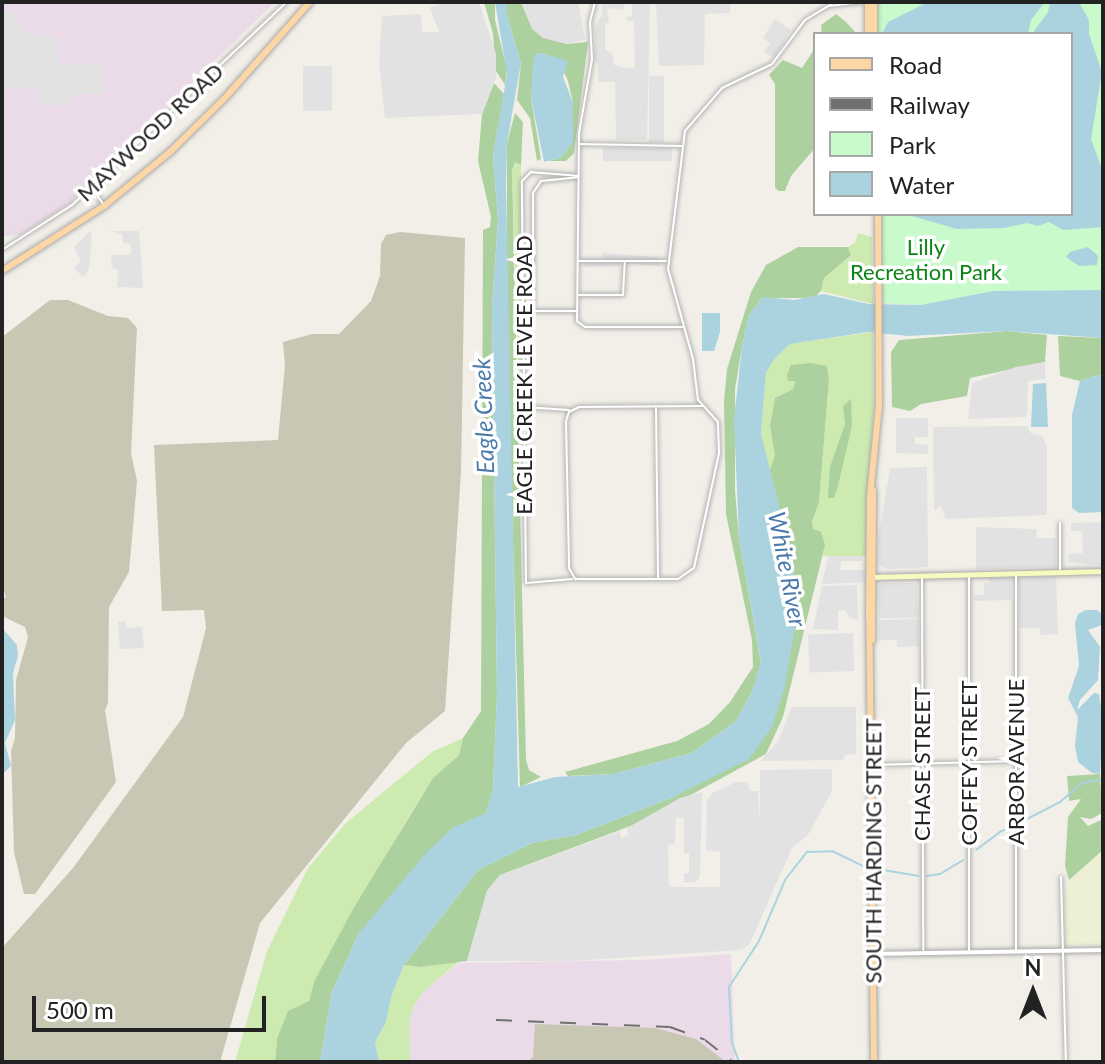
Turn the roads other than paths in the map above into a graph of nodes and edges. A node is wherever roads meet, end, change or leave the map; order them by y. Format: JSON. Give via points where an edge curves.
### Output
{"nodes":[{"id":1,"x":287,"y":2,"type":"edge"},
{"id":2,"x":310,"y":2,"type":"edge"},
{"id":3,"x":595,"y":2,"type":"edge"},
{"id":4,"x":835,"y":2,"type":"edge"},
{"id":5,"x":868,"y":2,"type":"edge"},
{"id":6,"x":828,"y":6,"type":"junction"},
{"id":7,"x":871,"y":32,"type":"edge"},
{"id":8,"x":579,"y":144,"type":"junction"},
{"id":9,"x":682,"y":146,"type":"junction"},
{"id":10,"x":579,"y":176,"type":"junction"},
{"id":11,"x":91,"y":188,"type":"junction"},
{"id":12,"x":104,"y":206,"type":"junction"},
{"id":13,"x":878,"y":216,"type":"edge"},
{"id":14,"x":2,"y":250,"type":"edge"},
{"id":15,"x":578,"y":261,"type":"junction"},
{"id":16,"x":625,"y":261,"type":"junction"},
{"id":17,"x":667,"y":261,"type":"junction"},
{"id":18,"x":2,"y":271,"type":"edge"},
{"id":19,"x":578,"y":295,"type":"junction"},
{"id":20,"x":577,"y":311,"type":"junction"},
{"id":21,"x":684,"y":327,"type":"junction"},
{"id":22,"x":703,"y":406,"type":"junction"},
{"id":23,"x":524,"y":407,"type":"junction"},
{"id":24,"x":656,"y":407,"type":"junction"},
{"id":25,"x":570,"y":411,"type":"junction"},
{"id":26,"x":1060,"y":523,"type":"dead end"},
{"id":27,"x":1103,"y":571,"type":"edge"},
{"id":28,"x":1060,"y":572,"type":"junction"},
{"id":29,"x":1016,"y":573,"type":"junction"},
{"id":30,"x":969,"y":574,"type":"junction"},
{"id":31,"x":922,"y":575,"type":"junction"},
{"id":32,"x":872,"y":577,"type":"junction"},
{"id":33,"x":575,"y":578,"type":"junction"},
{"id":34,"x":658,"y":580,"type":"junction"},
{"id":35,"x":1016,"y":760,"type":"junction"},
{"id":36,"x":969,"y":762,"type":"junction"},
{"id":37,"x":922,"y":763,"type":"junction"},
{"id":38,"x":872,"y":765,"type":"junction"},
{"id":39,"x":1061,"y":877,"type":"dead end"},
{"id":40,"x":1103,"y":950,"type":"edge"},
{"id":41,"x":1064,"y":951,"type":"junction"},
{"id":42,"x":1016,"y":952,"type":"junction"},
{"id":43,"x":923,"y":953,"type":"junction"},
{"id":44,"x":969,"y":953,"type":"junction"},
{"id":45,"x":873,"y":954,"type":"junction"},
{"id":46,"x":874,"y":1062,"type":"edge"},
{"id":47,"x":1066,"y":1062,"type":"edge"}],
"edges":[{"from":1,"to":11,"type":"street","name":"MAYWOOD ROAD"},
{"from":2,"to":12,"type":"main road","via":[[208,116]]},
{"from":3,"to":8,"type":"street"},
{"from":4,"to":6,"type":"street"},
{"from":5,"to":6,"type":"street"},
{"from":5,"to":7,"type":"main road"},
{"from":6,"to":9,"type":"street","via":[[807,18],[772,64],[722,88],[690,121]]},
{"from":8,"to":9,"type":"street"},
{"from":8,"to":10,"type":"street"},
{"from":9,"to":17,"type":"street"},
{"from":10,"to":15,"type":"street"},
{"from":10,"to":20,"type":"street","via":[[541,181],[533,193],[533,311]]},
{"from":10,"to":23,"type":"street","name":"EAGLE CREEK LEVEE ROAD","via":[[531,172],[522,180]]},
{"from":11,"to":12,"type":"street"},
{"from":11,"to":14,"type":"street","name":"MAYWOOD ROAD","via":[[58,216]]},
{"from":12,"to":18,"type":"main road"},
{"from":13,"to":32,"type":"main road","name":"SOUTH HARDING STREET"},
{"from":15,"to":16,"type":"street"},
{"from":15,"to":19,"type":"street"},
{"from":16,"to":17,"type":"street"},
{"from":16,"to":19,"type":"street","via":[[624,294]]},
{"from":17,"to":21,"type":"street"},
{"from":19,"to":20,"type":"street"},
{"from":20,"to":21,"type":"street","via":[[578,322],[585,327]]},
{"from":21,"to":22,"type":"street"},
{"from":22,"to":24,"type":"street"},
{"from":22,"to":34,"type":"street","via":[[718,422],[719,453],[695,565],[682,578]]},
{"from":23,"to":25,"type":"street"},
{"from":23,"to":33,"type":"street","name":"EAGLE CREEK LEVEE ROAD","via":[[526,583]]},
{"from":24,"to":25,"type":"street"},
{"from":24,"to":34,"type":"street"},
{"from":25,"to":33,"type":"street","via":[[569,568]]},
{"from":26,"to":28,"type":"street"},
{"from":27,"to":28,"type":"main road"},
{"from":28,"to":29,"type":"main road"},
{"from":29,"to":30,"type":"main road"},
{"from":29,"to":35,"type":"street","name":"ARBOR AVENUE"},
{"from":30,"to":31,"type":"main road"},
{"from":30,"to":36,"type":"street","name":"COFFEY STREET"},
{"from":31,"to":32,"type":"main road"},
{"from":31,"to":37,"type":"street","name":"CHASE STREET"},
{"from":32,"to":38,"type":"main road","name":"SOUTH HARDING STREET"},
{"from":33,"to":34,"type":"street"},
{"from":35,"to":36,"type":"street"},
{"from":35,"to":42,"type":"street","name":"ARBOR AVENUE"},
{"from":36,"to":37,"type":"street"},
{"from":36,"to":44,"type":"street","name":"COFFEY STREET"},
{"from":37,"to":38,"type":"street"},
{"from":37,"to":43,"type":"street","name":"CHASE STREET"},
{"from":38,"to":45,"type":"main road","name":"SOUTH HARDING STREET"},
{"from":39,"to":41,"type":"street"},
{"from":40,"to":41,"type":"street"},
{"from":41,"to":42,"type":"street"},
{"from":41,"to":47,"type":"street"},
{"from":42,"to":44,"type":"street"},
{"from":43,"to":44,"type":"street"},
{"from":43,"to":45,"type":"street"},
{"from":45,"to":46,"type":"main road","name":"SOUTH HARDING STREET"}]}
